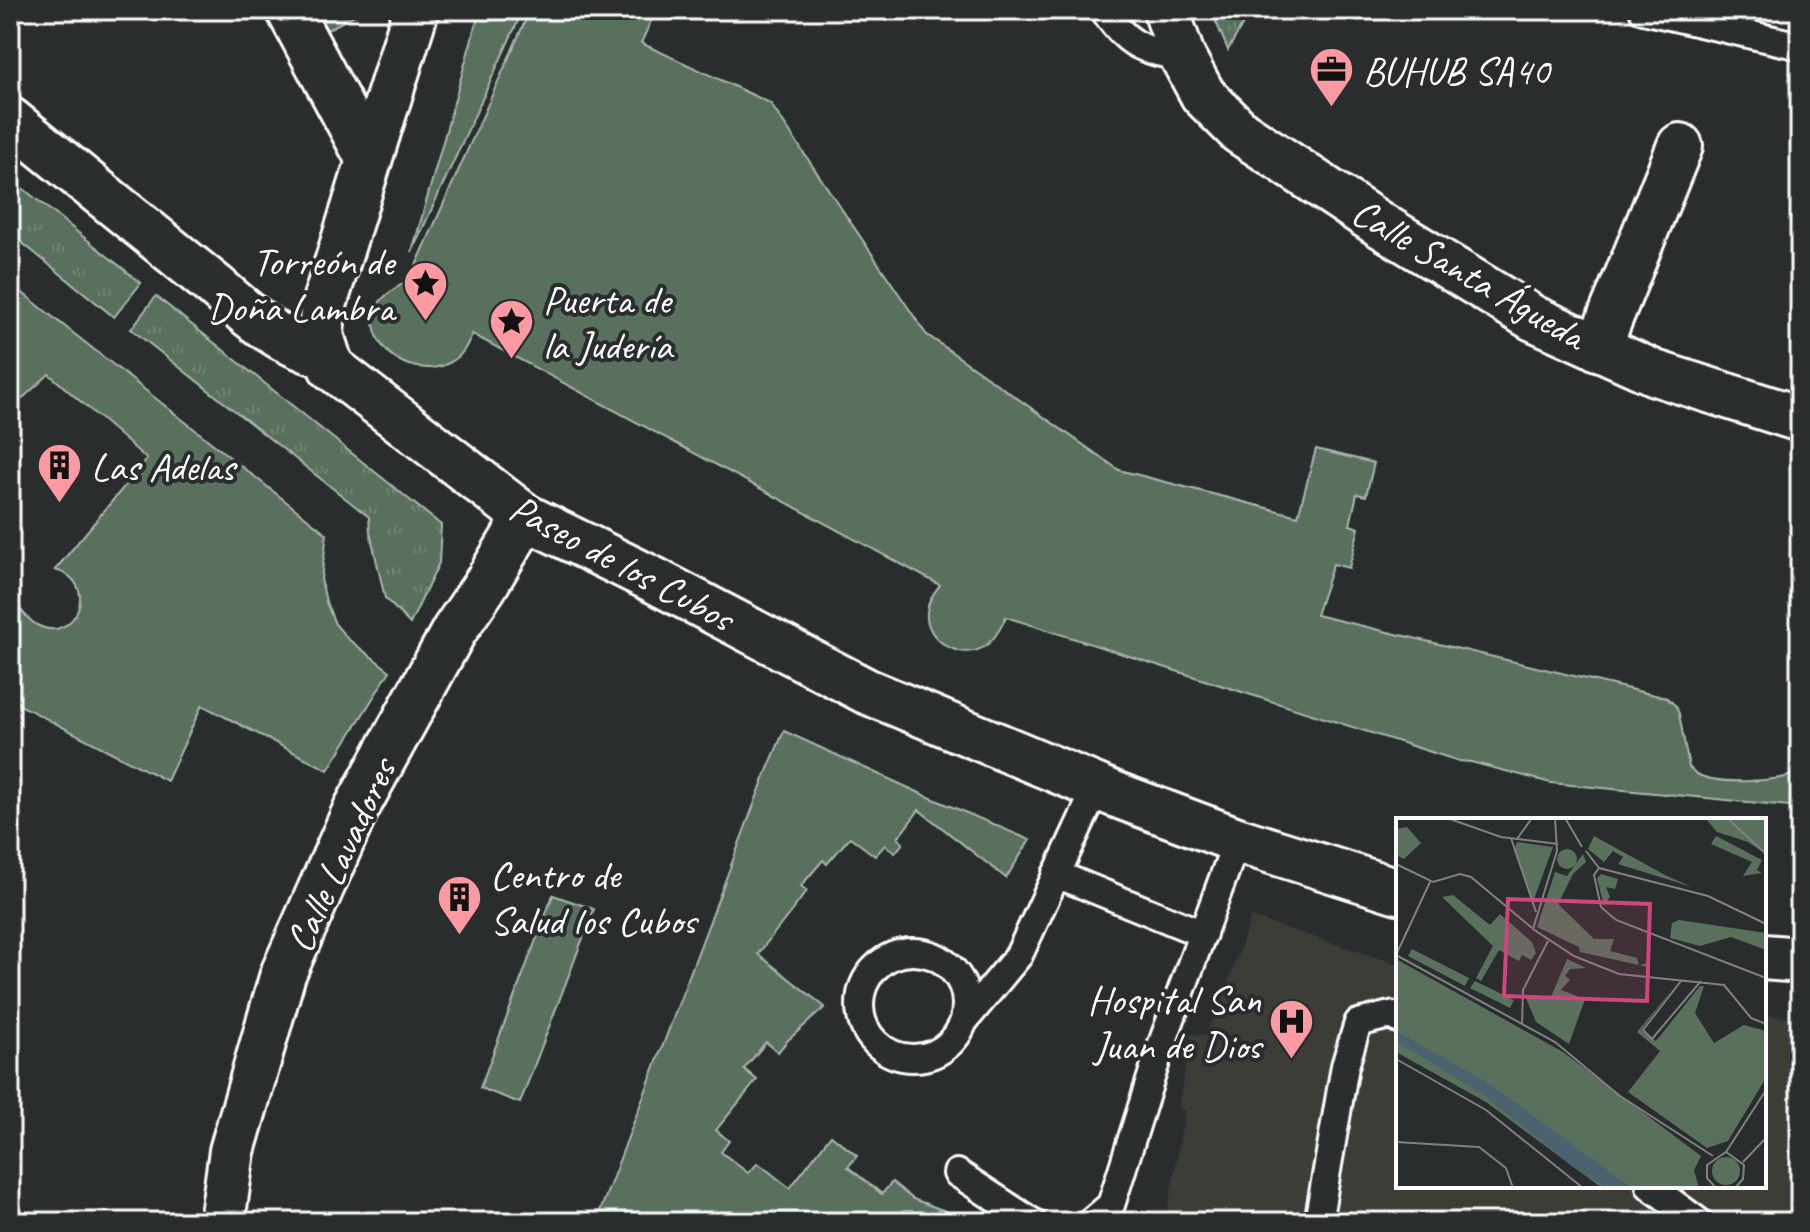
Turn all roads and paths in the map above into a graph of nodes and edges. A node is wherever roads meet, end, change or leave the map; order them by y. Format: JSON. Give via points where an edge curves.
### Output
{"nodes":[{"id":1,"x":289,"y":10,"type":"edge"},
{"id":2,"x":416,"y":10,"type":"edge"},
{"id":3,"x":1104,"y":10,"type":"edge"},
{"id":4,"x":1166,"y":10,"type":"edge"},
{"id":5,"x":1643,"y":10,"type":"edge"},
{"id":6,"x":1800,"y":46,"type":"edge"},
{"id":7,"x":1183,"y":58,"type":"junction"},
{"id":8,"x":10,"y":120,"type":"edge"},
{"id":9,"x":1680,"y":146,"type":"dead end"},
{"id":10,"x":369,"y":160,"type":"junction"},
{"id":11,"x":1598,"y":348,"type":"junction"},
{"id":12,"x":326,"y":356,"type":"junction"},
{"id":13,"x":1800,"y":419,"type":"edge"},
{"id":14,"x":526,"y":517,"type":"junction"},
{"id":15,"x":1097,"y":787,"type":"junction"},
{"id":16,"x":1237,"y":840,"type":"junction"},
{"id":17,"x":1056,"y":874,"type":"junction"},
{"id":18,"x":1396,"y":890,"type":"edge"},
{"id":19,"x":1203,"y":934,"type":"junction"},
{"id":20,"x":1766,"y":957,"type":"edge"},
{"id":21,"x":1800,"y":960,"type":"edge"},
{"id":22,"x":1396,"y":1018,"type":"edge"},
{"id":23,"x":965,"y":1020,"type":"junction"},
{"id":24,"x":957,"y":1173,"type":"dead end"},
{"id":25,"x":1653,"y":1188,"type":"edge"},
{"id":26,"x":1319,"y":1217,"type":"dead end"},
{"id":27,"x":222,"y":1222,"type":"edge"},
{"id":28,"x":1032,"y":1222,"type":"edge"},
{"id":29,"x":1091,"y":1222,"type":"edge"},
{"id":30,"x":1699,"y":1222,"type":"edge"}],
"edges":[{"from":1,"to":10,"type":"street"},
{"from":2,"to":10,"type":"street"},
{"from":3,"to":7,"type":"lane","via":[[1141,48]]},
{"from":4,"to":7,"type":"street","name":"Calle Santa Águeda"},
{"from":5,"to":6,"type":"lane"},
{"from":7,"to":11,"type":"street","name":"Calle Santa Águeda","via":[[1203,95],[1240,132],[1533,318]]},
{"from":8,"to":12,"type":"street","via":[[245,313],[303,349]]},
{"from":9,"to":11,"type":"street"},
{"from":10,"to":12,"type":"street","via":[[323,308]]},
{"from":11,"to":13,"type":"street","name":"Calle Santa Águeda","via":[[1655,373]]},
{"from":12,"to":14,"type":"street","name":"Paseo de los Cubos","via":[[331,367]]},
{"from":14,"to":15,"type":"street","name":"Paseo de los Cubos","via":[[866,691]]},
{"from":14,"to":27,"type":"street","name":"Calle Lavadores","via":[[454,631],[356,809],[283,974],[232,1151]]},
{"from":15,"to":16,"type":"street","name":"Paseo de los Cubos"},
{"from":15,"to":17,"type":"lane"},
{"from":16,"to":18,"type":"street","name":"Paseo de los Cubos"},
{"from":16,"to":19,"type":"lane"},
{"from":17,"to":19,"type":"lane"},
{"from":17,"to":23,"type":"lane","via":[[1019,955]]},
{"from":19,"to":29,"type":"lane","via":[[1111,1205]]},
{"from":20,"to":21,"type":"street"},
{"from":22,"to":26,"type":"lane","via":[[1358,1023],[1345,1066]]},
{"from":23,"to":23,"type":"lane","via":[[963,986],[942,960],[926,953],[892,956],[877,965],[860,996],[860,1015],[871,1039],[910,1059],[945,1050]]},
{"from":24,"to":28,"type":"lane"},
{"from":25,"to":30,"type":"lane"}]}
